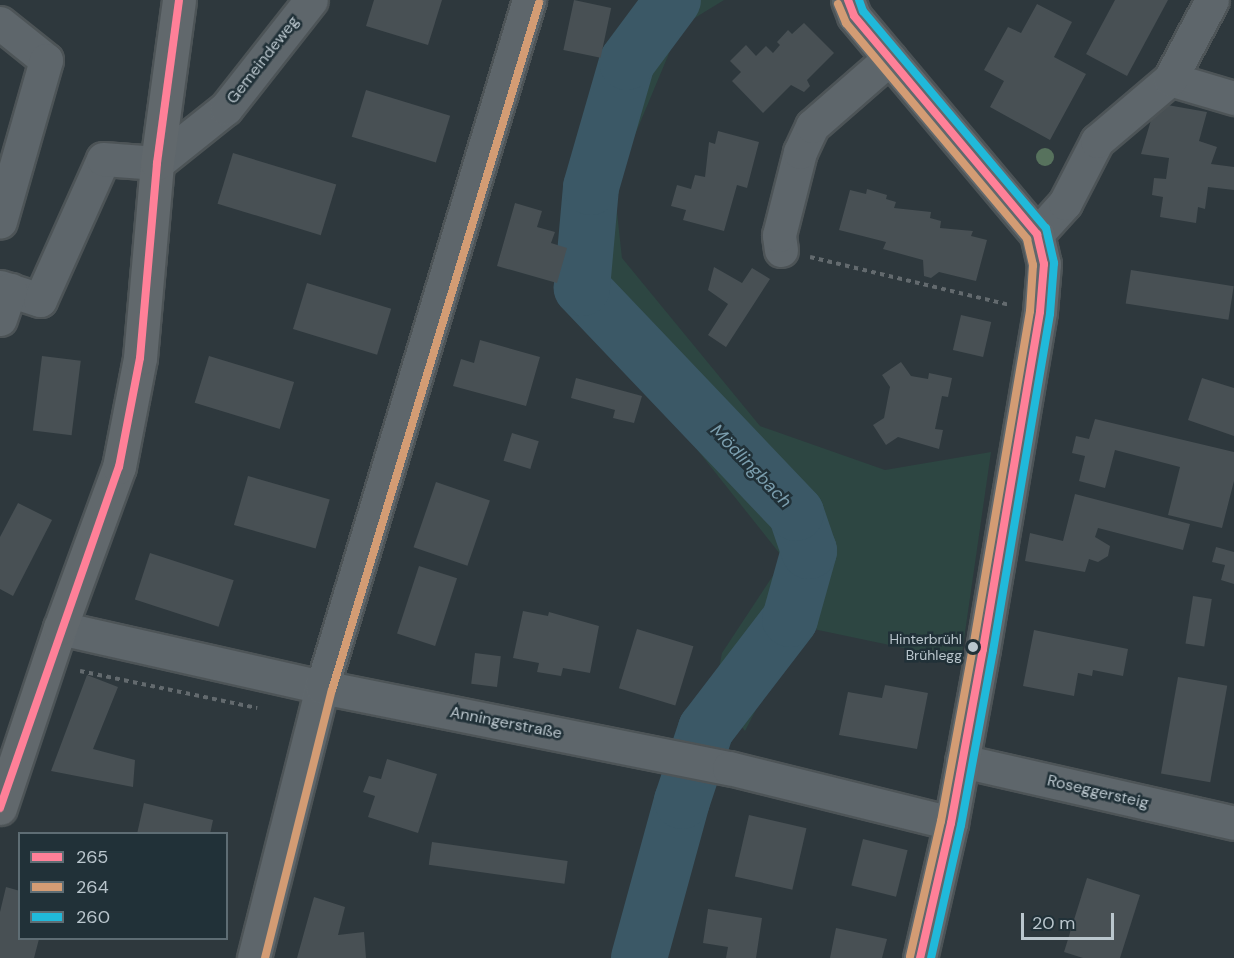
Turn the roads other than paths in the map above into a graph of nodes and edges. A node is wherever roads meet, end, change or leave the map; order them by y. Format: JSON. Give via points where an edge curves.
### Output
{"nodes":[{"id":1,"x":179,"y":0,"type":"edge"},
{"id":2,"x":311,"y":0,"type":"edge"},
{"id":3,"x":529,"y":0,"type":"edge"},
{"id":4,"x":849,"y":0,"type":"edge"},
{"id":5,"x":1212,"y":0,"type":"edge"},
{"id":6,"x":0,"y":23,"type":"edge"},
{"id":7,"x":890,"y":58,"type":"junction"},
{"id":8,"x":1170,"y":79,"type":"junction"},
{"id":9,"x":1234,"y":98,"type":"edge"},
{"id":10,"x":157,"y":164,"type":"junction"},
{"id":11,"x":0,"y":222,"type":"edge"},
{"id":12,"x":1037,"y":234,"type":"junction"},
{"id":13,"x":781,"y":250,"type":"road end"},
{"id":14,"x":3,"y":299,"type":"edge"},
{"id":15,"x":60,"y":628,"type":"junction"},
{"id":16,"x":322,"y":687,"type":"junction"},
{"id":17,"x":962,"y":761,"type":"junction"},
{"id":18,"x":0,"y":808,"type":"edge"},
{"id":19,"x":951,"y":823,"type":"junction"},
{"id":20,"x":1234,"y":823,"type":"edge"},
{"id":21,"x":254,"y":958,"type":"edge"},
{"id":22,"x":920,"y":958,"type":"edge"}],
"edges":[{"from":1,"to":10,"type":"main road"},
{"from":2,"to":10,"type":"street","name":"Gemeindeweg","via":[[226,108]]},
{"from":3,"to":16,"type":"street"},
{"from":4,"to":7,"type":"main road","via":[[854,16]]},
{"from":5,"to":8,"type":"street"},
{"from":6,"to":11,"type":"street","via":[[46,60]]},
{"from":7,"to":12,"type":"main road"},
{"from":7,"to":13,"type":"street","via":[[812,126],[797,162],[779,235]]},
{"from":8,"to":9,"type":"street"},
{"from":8,"to":12,"type":"street","via":[[1097,141],[1065,203]]},
{"from":10,"to":14,"type":"street","via":[[103,159],[40,300]]},
{"from":10,"to":15,"type":"main road","via":[[140,358],[119,467]]},
{"from":12,"to":17,"type":"main road","via":[[1044,264],[1040,312]]},
{"from":15,"to":16,"type":"street","name":"Anningerstraße"},
{"from":15,"to":18,"type":"main road"},
{"from":16,"to":19,"type":"street","name":"Anningerstraße","via":[[660,753]]},
{"from":16,"to":21,"type":"street"},
{"from":17,"to":19,"type":"main road"},
{"from":17,"to":20,"type":"street","name":"Roseggersteig"},
{"from":19,"to":22,"type":"main road"}]}
